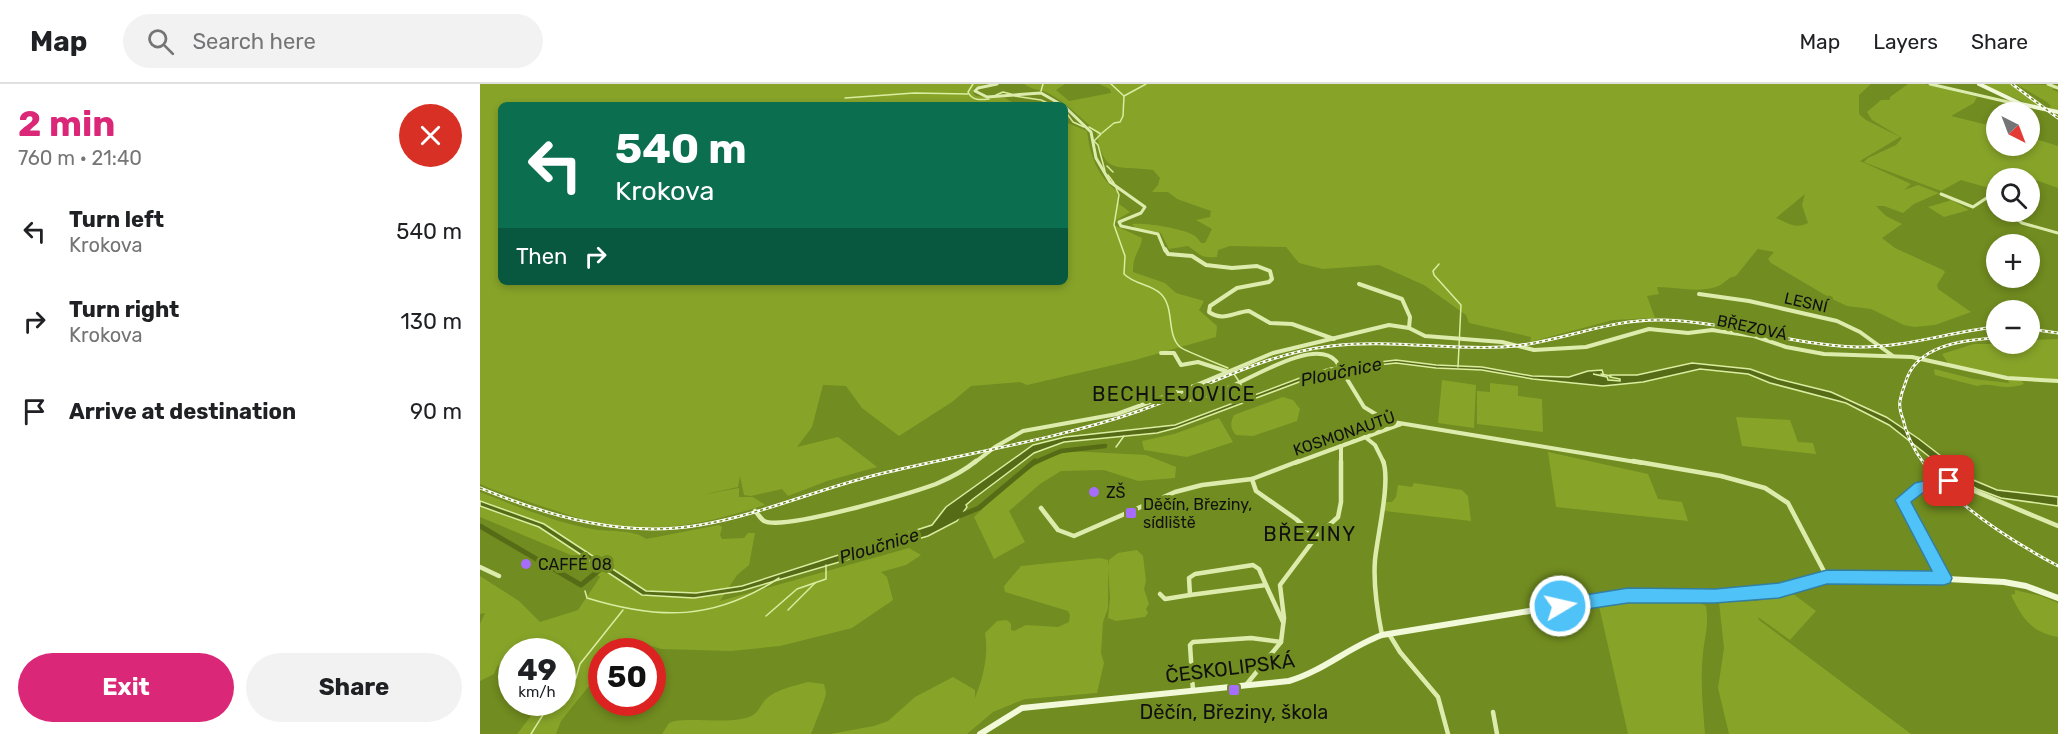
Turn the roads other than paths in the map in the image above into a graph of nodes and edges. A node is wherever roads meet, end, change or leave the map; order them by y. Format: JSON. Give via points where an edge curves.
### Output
{"nodes":[{"id":1,"x":997,"y":84,"type":"edge"},
{"id":2,"x":1930,"y":84,"type":"edge"},
{"id":3,"x":1978,"y":84,"type":"edge"},
{"id":4,"x":2048,"y":84,"type":"edge"},
{"id":5,"x":2058,"y":88,"type":"edge"},
{"id":6,"x":1056,"y":102,"type":"edge"},
{"id":7,"x":2010,"y":102,"type":"edge"},
{"id":8,"x":2019,"y":102,"type":"edge"},
{"id":9,"x":2040,"y":108,"type":"edge"},
{"id":10,"x":1068,"y":111,"type":"edge"},
{"id":11,"x":2058,"y":112,"type":"edge"},
{"id":12,"x":1941,"y":194,"type":"dead end"},
{"id":13,"x":1986,"y":199,"type":"edge"},
{"id":14,"x":2021,"y":222,"type":"edge"},
{"id":15,"x":2058,"y":233,"type":"edge"},
{"id":16,"x":1359,"y":284,"type":"dead end"},
{"id":17,"x":1699,"y":294,"type":"dead end"},
{"id":18,"x":1409,"y":328,"type":"junction"},
{"id":19,"x":1335,"y":339,"type":"junction"},
{"id":20,"x":1161,"y":353,"type":"dead end"},
{"id":21,"x":1897,"y":358,"type":"junction"},
{"id":22,"x":1227,"y":371,"type":"junction"},
{"id":23,"x":2058,"y":381,"type":"edge"},
{"id":24,"x":1173,"y":394,"type":"junction"},
{"id":25,"x":1387,"y":421,"type":"junction"},
{"id":26,"x":1402,"y":424,"type":"junction"},
{"id":27,"x":1387,"y":428,"type":"junction"},
{"id":28,"x":1365,"y":437,"type":"junction"},
{"id":29,"x":1341,"y":446,"type":"junction"},
{"id":30,"x":1252,"y":479,"type":"junction"},
{"id":31,"x":1041,"y":508,"type":"dead end"},
{"id":32,"x":755,"y":512,"type":"dead end"},
{"id":33,"x":2058,"y":526,"type":"edge"},
{"id":34,"x":1316,"y":537,"type":"junction"},
{"id":35,"x":480,"y":567,"type":"edge"},
{"id":36,"x":499,"y":576,"type":"dead end"},
{"id":37,"x":1827,"y":577,"type":"junction"},
{"id":38,"x":1944,"y":578,"type":"junction"},
{"id":39,"x":1266,"y":584,"type":"junction"},
{"id":40,"x":1161,"y":594,"type":"dead end"},
{"id":41,"x":1190,"y":595,"type":"junction"},
{"id":42,"x":2058,"y":598,"type":"edge"},
{"id":43,"x":1284,"y":625,"type":"junction"},
{"id":44,"x":1385,"y":634,"type":"junction"},
{"id":45,"x":1281,"y":642,"type":"junction"},
{"id":46,"x":1288,"y":681,"type":"joint"},
{"id":47,"x":1262,"y":683,"type":"joint"},
{"id":48,"x":1246,"y":685,"type":"junction"},
{"id":49,"x":1193,"y":691,"type":"junction"},
{"id":50,"x":1493,"y":712,"type":"dead end"},
{"id":51,"x":980,"y":734,"type":"edge"},
{"id":52,"x":1449,"y":734,"type":"edge"},
{"id":53,"x":1497,"y":734,"type":"edge"}],
"edges":[{"from":1,"to":6,"type":"street","via":[[975,91],[988,97],[1039,92]]},
{"from":2,"to":7,"type":"street"},
{"from":3,"to":8,"type":"main road"},
{"from":4,"to":5,"type":"street"},
{"from":9,"to":11,"type":"main road"},
{"from":10,"to":19,"type":"street","via":[[1091,132],[1096,158],[1110,182],[1145,207],[1140,214],[1122,219],[1121,226],[1156,233],[1168,254],[1192,256],[1206,266],[1257,266],[1270,271],[1269,282],[1237,288],[1210,306],[1211,315],[1220,318],[1249,311],[1270,323],[1292,324]]},
{"from":12,"to":13,"type":"street","via":[[1973,207]]},
{"from":14,"to":15,"type":"street"},
{"from":16,"to":18,"type":"street","via":[[1402,299],[1410,317]]},
{"from":17,"to":21,"type":"street","name":"LESNÍ","via":[[1837,321]]},
{"from":18,"to":19,"type":"street","name":"BŘEZOVÁ","via":[[1383,326]]},
{"from":18,"to":21,"type":"street","name":"BŘEZOVÁ","via":[[1425,336],[1502,342],[1534,350],[1586,347],[1649,329],[1688,333],[1712,330],[1824,354]]},
{"from":19,"to":22,"type":"street","name":"BŘEZOVÁ","via":[[1273,353]]},
{"from":20,"to":22,"type":"street","via":[[1174,352],[1181,365],[1198,362]]},
{"from":21,"to":23,"type":"street","name":"BŘEZOVÁ","via":[[1921,359],[2007,378]]},
{"from":22,"to":24,"type":"street","name":"BŘEZOVÁ"},
{"from":24,"to":25,"type":"street","via":[[1178,400],[1190,400],[1275,365],[1329,355],[1337,361],[1362,407]]},
{"from":24,"to":32,"type":"street","name":"BŘEZOVÁ","via":[[1106,417],[1023,431],[955,476],[848,511],[776,523],[764,521]]},
{"from":25,"to":26,"type":"street"},
{"from":25,"to":27,"type":"street"},
{"from":26,"to":27,"type":"street","name":"KOSMONAUTŮ"},
{"from":26,"to":37,"type":"street","name":"KOSMONAUTŮ","via":[[1721,476],[1765,489],[1788,503]]},
{"from":27,"to":28,"type":"street","name":"KOSMONAUTŮ"},
{"from":28,"to":29,"type":"street","name":"KOSMONAUTŮ"},
{"from":28,"to":44,"type":"street","via":[[1375,445],[1385,465],[1375,561],[1376,603]]},
{"from":29,"to":30,"type":"street","name":"KOSMONAUTŮ"},
{"from":29,"to":34,"type":"street","via":[[1338,517]]},
{"from":30,"to":31,"type":"street","name":"KOSMONAUTŮ","via":[[1175,492],[1074,537],[1055,529]]},
{"from":30,"to":34,"type":"street","via":[[1256,491]]},
{"from":33,"to":38,"type":"street","via":[[1953,482],[1920,487],[1905,497],[1904,506]]},
{"from":34,"to":43,"type":"street","via":[[1280,585]]},
{"from":35,"to":36,"type":"street"},
{"from":37,"to":38,"type":"main road","name":"ČESKOLIPSKÁ"},
{"from":37,"to":44,"type":"main road","name":"ČESKOLIPSKÁ","via":[[1779,590],[1628,596]]},
{"from":38,"to":42,"type":"main road","name":"ČESKOLIPSKÁ","via":[[2026,586]]},
{"from":39,"to":41,"type":"street"},
{"from":39,"to":41,"type":"street","via":[[1253,565],[1211,570],[1189,578]]},
{"from":39,"to":43,"type":"street"},
{"from":40,"to":41,"type":"street","via":[[1173,599]]},
{"from":43,"to":45,"type":"street"},
{"from":44,"to":46,"type":"main road","name":"ČESKOLIPSKÁ"},
{"from":44,"to":52,"type":"street","via":[[1438,697]]},
{"from":45,"to":48,"type":"street"},
{"from":45,"to":49,"type":"street","via":[[1251,638],[1193,642]]},
{"from":46,"to":47,"type":"main road","name":"ČESKOLIPSKÁ"},
{"from":47,"to":48,"type":"main road","name":"ČESKOLIPSKÁ"},
{"from":48,"to":49,"type":"main road","name":"ČESKOLIPSKÁ"},
{"from":49,"to":51,"type":"main road","name":"ČESKOLIPSKÁ","via":[[1022,708]]},
{"from":50,"to":53,"type":"street"}]}
